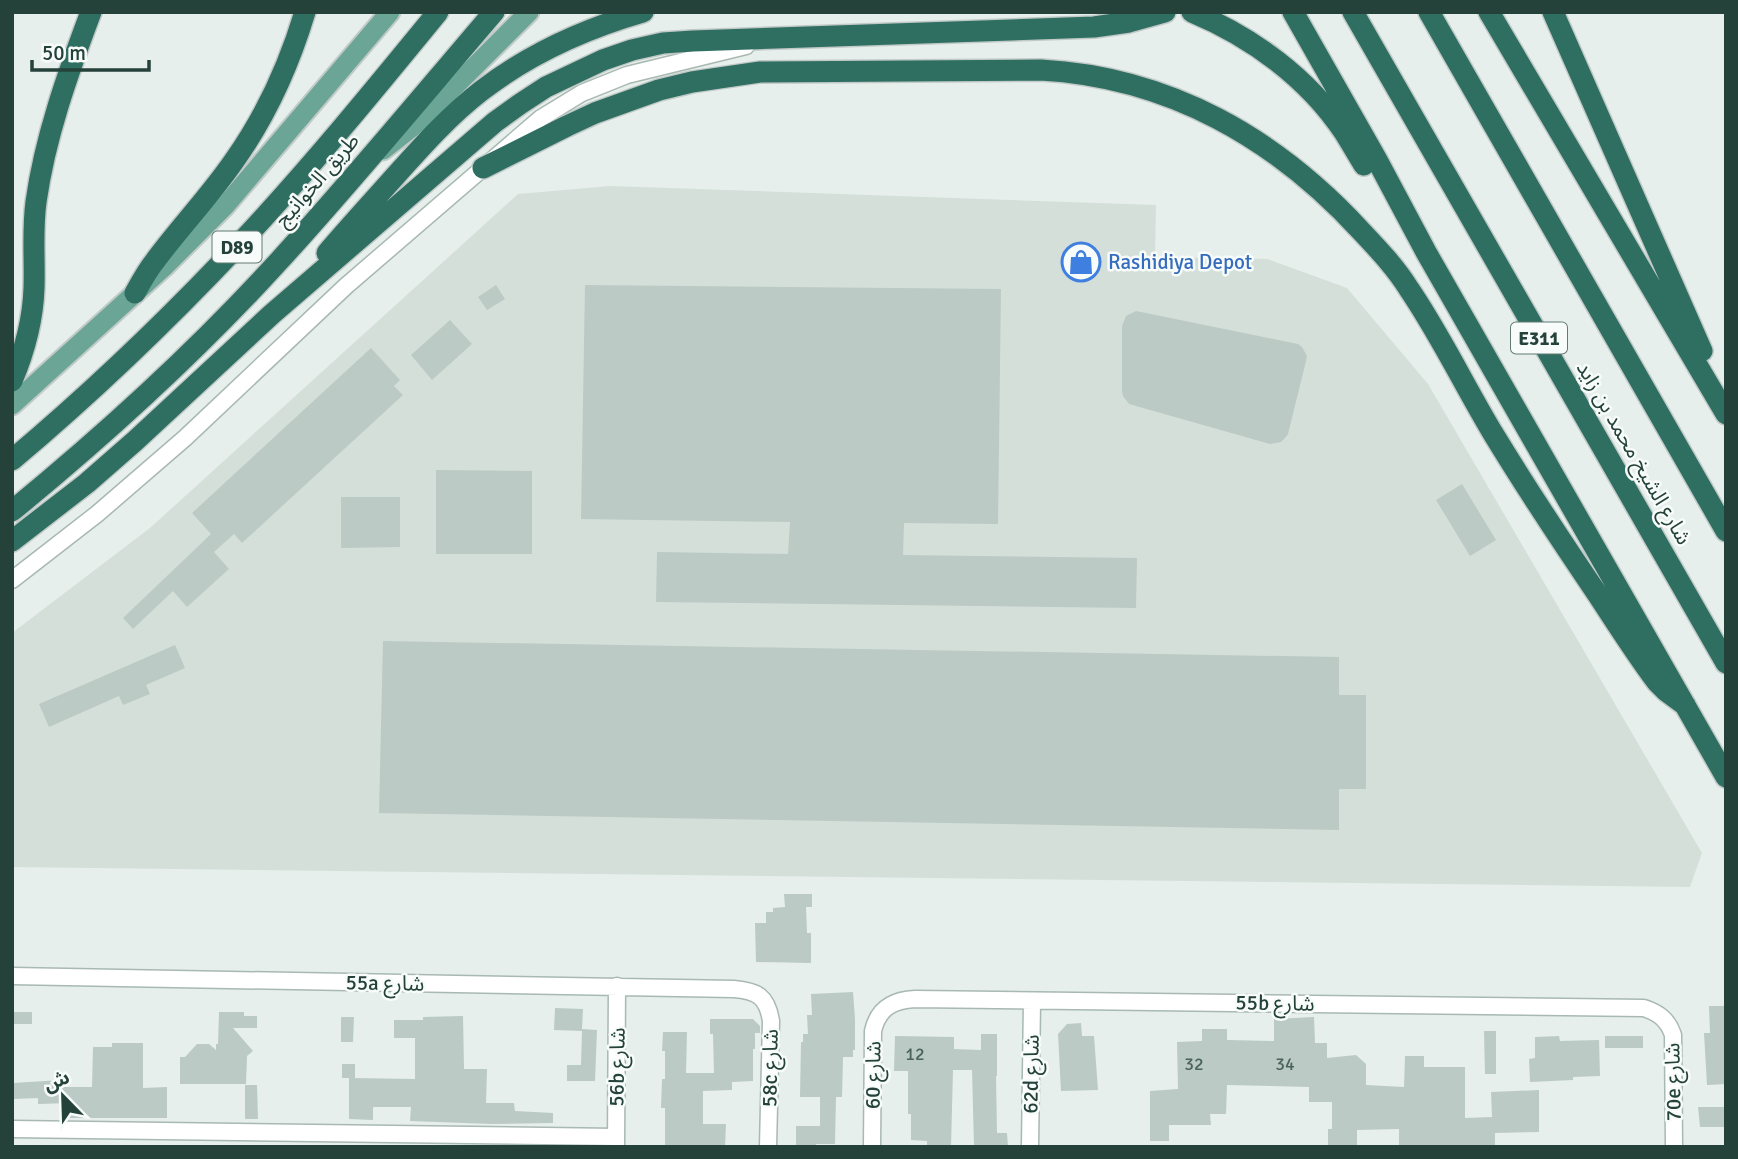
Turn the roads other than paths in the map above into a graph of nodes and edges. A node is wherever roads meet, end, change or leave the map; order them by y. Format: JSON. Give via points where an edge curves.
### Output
{"nodes":[{"id":1,"x":91,"y":12,"type":"edge"},
{"id":2,"x":305,"y":12,"type":"edge"},
{"id":3,"x":390,"y":12,"type":"edge"},
{"id":4,"x":438,"y":12,"type":"edge"},
{"id":5,"x":494,"y":12,"type":"edge"},
{"id":6,"x":528,"y":12,"type":"edge"},
{"id":7,"x":643,"y":12,"type":"edge"},
{"id":8,"x":1165,"y":12,"type":"edge"},
{"id":9,"x":1192,"y":12,"type":"edge"},
{"id":10,"x":1293,"y":12,"type":"edge"},
{"id":11,"x":1353,"y":12,"type":"edge"},
{"id":12,"x":1429,"y":12,"type":"edge"},
{"id":13,"x":1489,"y":12,"type":"edge"},
{"id":14,"x":1503,"y":12,"type":"edge"},
{"id":15,"x":1553,"y":12,"type":"edge"},
{"id":16,"x":780,"y":38,"type":"junction"},
{"id":17,"x":367,"y":160,"type":"junction"},
{"id":18,"x":483,"y":168,"type":"junction"},
{"id":19,"x":1586,"y":176,"type":"junction"},
{"id":20,"x":1426,"y":252,"type":"junction"},
{"id":21,"x":135,"y":293,"type":"junction"},
{"id":22,"x":272,"y":314,"type":"junction"},
{"id":23,"x":12,"y":381,"type":"edge"},
{"id":24,"x":12,"y":405,"type":"edge"},
{"id":25,"x":1726,"y":405,"type":"edge"},
{"id":26,"x":1726,"y":414,"type":"edge"},
{"id":27,"x":12,"y":460,"type":"edge"},
{"id":28,"x":12,"y":511,"type":"edge"},
{"id":29,"x":1726,"y":531,"type":"edge"},
{"id":30,"x":12,"y":541,"type":"edge"},
{"id":31,"x":12,"y":580,"type":"edge"},
{"id":32,"x":1726,"y":663,"type":"edge"},
{"id":33,"x":1685,"y":705,"type":"junction"},
{"id":34,"x":1726,"y":777,"type":"edge"},
{"id":35,"x":12,"y":976,"type":"edge"},
{"id":36,"x":617,"y":986,"type":"junction"},
{"id":37,"x":757,"y":993,"type":"joint"},
{"id":38,"x":1032,"y":1001,"type":"junction"},
{"id":39,"x":885,"y":1007,"type":"joint"},
{"id":40,"x":1664,"y":1019,"type":"joint"},
{"id":41,"x":12,"y":1129,"type":"edge"},
{"id":42,"x":616,"y":1142,"type":"edge"},
{"id":43,"x":768,"y":1147,"type":"edge"},
{"id":44,"x":872,"y":1147,"type":"edge"},
{"id":45,"x":1030,"y":1147,"type":"edge"},
{"id":46,"x":1674,"y":1147,"type":"edge"}],
"edges":[{"from":1,"to":23,"type":"highway","via":[[62,92],[40,177],[33,230],[31,328]]},
{"from":2,"to":21,"type":"highway","via":[[283,72],[252,134]]},
{"from":3,"to":21,"type":"main road","via":[[225,206]]},
{"from":4,"to":27,"type":"highway","name":"طريق الخوانيج","number":"D89","via":[[339,132],[194,292]]},
{"from":5,"to":17,"type":"highway","name":"طريق الخوانيج","number":"D89"},
{"from":6,"to":17,"type":"main road","via":[[420,121]]},
{"from":7,"to":22,"type":"highway","via":[[555,44],[480,91],[437,130]]},
{"from":8,"to":16,"type":"highway","via":[[1094,27]]},
{"from":9,"to":20,"type":"highway","via":[[1250,41],[1316,97],[1343,131],[1404,229]]},
{"from":10,"to":20,"type":"highway"},
{"from":11,"to":32,"type":"highway","name":"شارع الشيخ محمد بن زايد","number":"E311"},
{"from":12,"to":29,"type":"highway","name":"شارع الشيخ محمد بن زايد"},
{"from":13,"to":19,"type":"highway"},
{"from":14,"to":19,"type":"highway"},
{"from":15,"to":25,"type":"highway"},
{"from":16,"to":18,"type":"street","via":[[650,69],[582,93],[541,118]]},
{"from":16,"to":22,"type":"highway","via":[[663,43],[574,72],[495,122]]},
{"from":17,"to":28,"type":"highway","name":"طريق الخوانيج","number":"D89","via":[[231,312]]},
{"from":18,"to":31,"type":"street","via":[[345,286],[185,438]]},
{"from":18,"to":33,"type":"highway","via":[[627,100],[692,82],[760,72],[1062,71],[1123,81],[1197,108],[1247,135],[1296,170],[1350,219],[1393,267],[1559,536],[1657,682]]},
{"from":19,"to":26,"type":"highway"},
{"from":20,"to":33,"type":"highway"},
{"from":21,"to":24,"type":"main road"},
{"from":22,"to":30,"type":"highway","via":[[96,475]]},
{"from":33,"to":34,"type":"highway"},
{"from":35,"to":36,"type":"street","name":"55a شارع"},
{"from":36,"to":37,"type":"street","name":"55a شارع"},
{"from":36,"to":42,"type":"street","name":"56b شارع"},
{"from":37,"to":43,"type":"street","name":"58c شارع","via":[[771,1021]]},
{"from":38,"to":39,"type":"street","name":"55b شارع","via":[[907,1000]]},
{"from":38,"to":40,"type":"street","name":"55b شارع","via":[[1636,1007]]},
{"from":38,"to":45,"type":"street","name":"62d شارع"},
{"from":39,"to":44,"type":"street","name":"شارع 60","via":[[873,1031]]},
{"from":40,"to":46,"type":"street","name":"70e شارع","via":[[1674,1041]]},
{"from":41,"to":42,"type":"street"}]}
